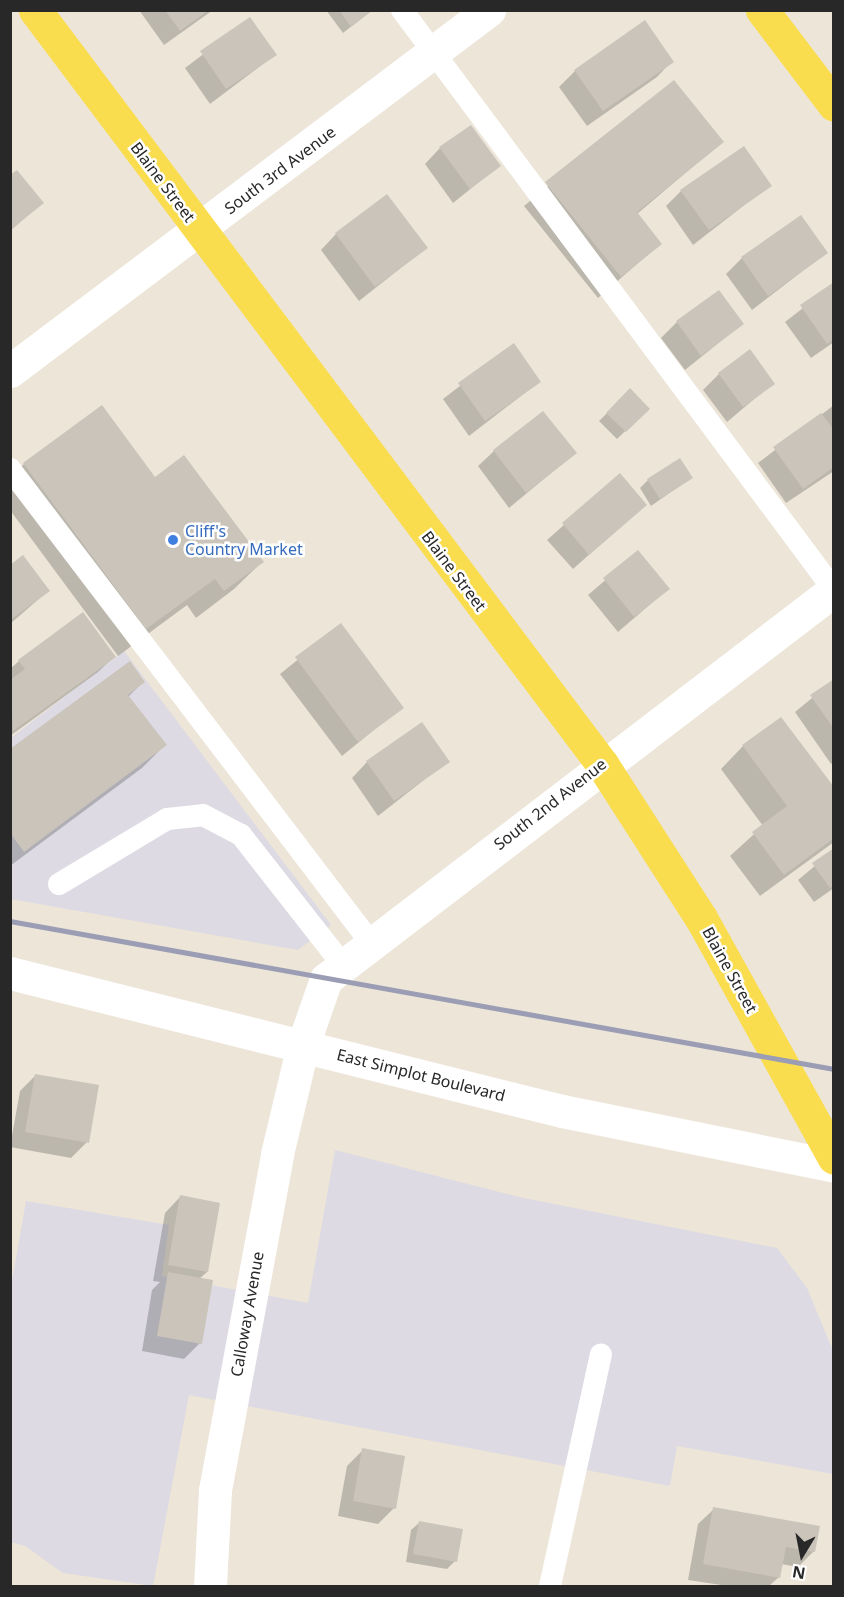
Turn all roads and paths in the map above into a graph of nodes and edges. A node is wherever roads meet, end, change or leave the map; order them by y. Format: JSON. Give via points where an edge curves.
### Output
{"nodes":[{"id":1,"x":35,"y":10,"type":"edge"},
{"id":2,"x":402,"y":10,"type":"edge"},
{"id":3,"x":489,"y":10,"type":"edge"},
{"id":4,"x":762,"y":10,"type":"edge"},
{"id":5,"x":435,"y":52,"type":"junction"},
{"id":6,"x":834,"y":105,"type":"edge"},
{"id":7,"x":200,"y":231,"type":"junction"},
{"id":8,"x":10,"y":371,"type":"edge"},
{"id":9,"x":10,"y":469,"type":"edge"},
{"id":10,"x":834,"y":590,"type":"edge"},
{"id":11,"x":602,"y":764,"type":"junction"},
{"id":12,"x":59,"y":884,"type":"dead end"},
{"id":13,"x":371,"y":943,"type":"junction"},
{"id":14,"x":343,"y":965,"type":"junction"},
{"id":15,"x":10,"y":973,"type":"edge"},
{"id":16,"x":303,"y":1045,"type":"junction"},
{"id":17,"x":834,"y":1158,"type":"edge"},
{"id":18,"x":834,"y":1166,"type":"edge"},
{"id":19,"x":601,"y":1354,"type":"dead end"},
{"id":20,"x":210,"y":1587,"type":"edge"},
{"id":21,"x":550,"y":1587,"type":"edge"}],
"edges":[{"from":1,"to":7,"type":"main road","name":"Blaine Street"},
{"from":2,"to":5,"type":"lane"},
{"from":3,"to":5,"type":"street","name":"South 3rd Avenue"},
{"from":4,"to":6,"type":"main road"},
{"from":5,"to":7,"type":"street","name":"South 3rd Avenue"},
{"from":5,"to":10,"type":"lane"},
{"from":7,"to":8,"type":"street","name":"South 3rd Avenue"},
{"from":7,"to":11,"type":"main road","name":"Blaine Street"},
{"from":9,"to":13,"type":"lane"},
{"from":10,"to":11,"type":"street","name":"South 2nd Avenue"},
{"from":11,"to":13,"type":"street","name":"South 2nd Avenue"},
{"from":11,"to":17,"type":"main road","name":"Blaine Street","via":[[701,918]]},
{"from":12,"to":14,"type":"lane","via":[[167,819],[203,815],[240,835]]},
{"from":13,"to":14,"type":"street","name":"South 2nd Avenue"},
{"from":14,"to":16,"type":"street","name":"South 2nd Avenue","via":[[326,978]]},
{"from":15,"to":16,"type":"street","name":"East Simplot Boulevard"},
{"from":16,"to":18,"type":"street","name":"East Simplot Boulevard","via":[[562,1111]]},
{"from":16,"to":20,"type":"street","name":"Calloway Avenue","via":[[277,1154],[215,1490]]},
{"from":19,"to":21,"type":"lane"}]}
